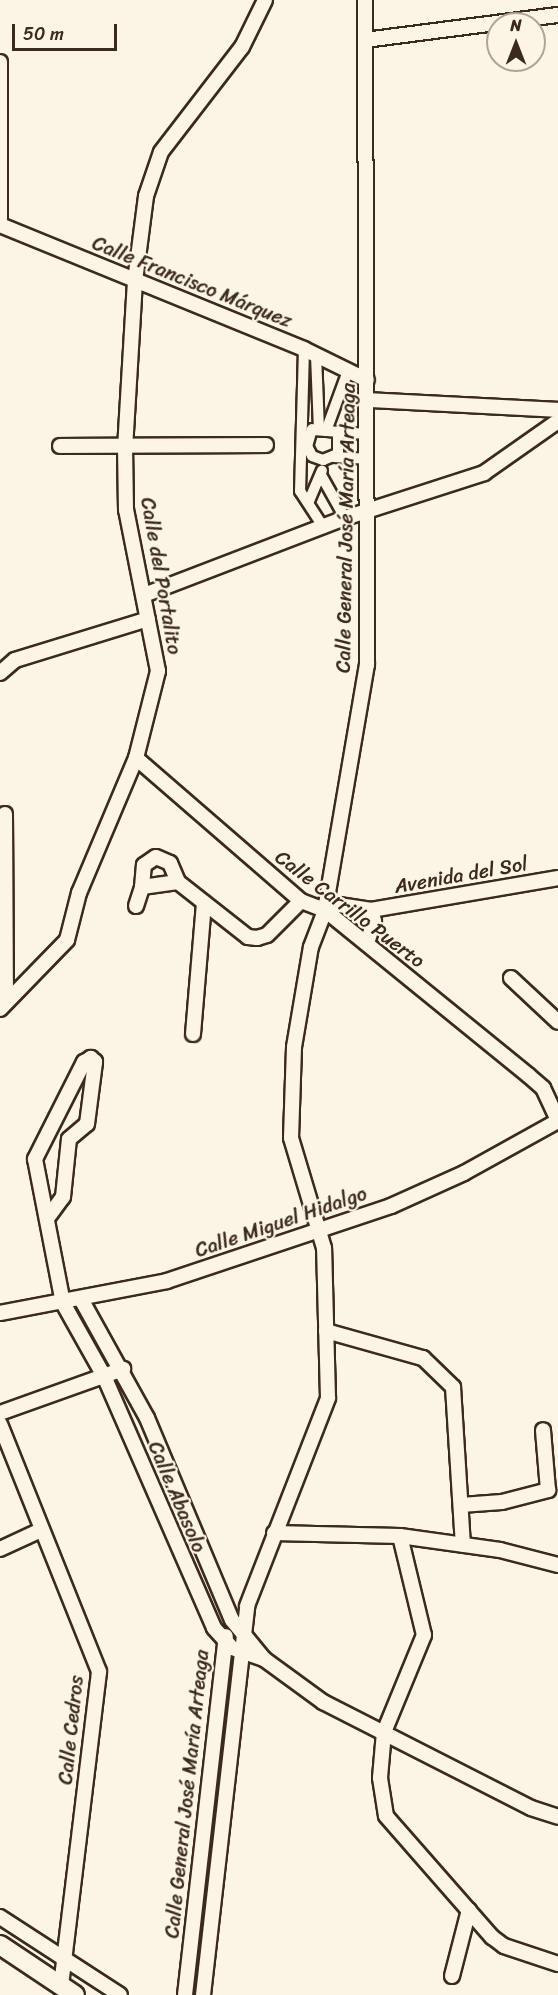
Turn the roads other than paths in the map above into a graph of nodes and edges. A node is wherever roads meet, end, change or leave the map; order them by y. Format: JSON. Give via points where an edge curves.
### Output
{"nodes":[{"id":1,"x":265,"y":0,"type":"edge"},
{"id":2,"x":365,"y":0,"type":"edge"},
{"id":3,"x":558,"y":15,"type":"edge"},
{"id":4,"x":365,"y":40,"type":"junction"},
{"id":5,"x":0,"y":62,"type":"edge"},
{"id":6,"x":0,"y":219,"type":"edge"},
{"id":7,"x":0,"y":225,"type":"edge"},
{"id":8,"x":135,"y":281,"type":"junction"},
{"id":9,"x":310,"y":352,"type":"junction"},
{"id":10,"x":348,"y":371,"type":"junction"},
{"id":11,"x":367,"y":380,"type":"junction"},
{"id":12,"x":368,"y":400,"type":"junction"},
{"id":13,"x":558,"y":410,"type":"edge"},
{"id":14,"x":558,"y":421,"type":"edge"},
{"id":15,"x":319,"y":430,"type":"junction"},
{"id":16,"x":367,"y":434,"type":"junction"},
{"id":17,"x":266,"y":445,"type":"dead end"},
{"id":18,"x":60,"y":446,"type":"dead end"},
{"id":19,"x":125,"y":449,"type":"junction"},
{"id":20,"x":328,"y":459,"type":"junction"},
{"id":21,"x":367,"y":459,"type":"junction"},
{"id":22,"x":321,"y":475,"type":"junction"},
{"id":23,"x":309,"y":501,"type":"junction"},
{"id":24,"x":367,"y":513,"type":"junction"},
{"id":25,"x":345,"y":518,"type":"junction"},
{"id":26,"x":324,"y":528,"type":"junction"},
{"id":27,"x":144,"y":595,"type":"junction"},
{"id":28,"x":148,"y":619,"type":"junction"},
{"id":29,"x":0,"y":673,"type":"edge"},
{"id":30,"x":136,"y":758,"type":"junction"},
{"id":31,"x":5,"y":814,"type":"dead end"},
{"id":32,"x":558,"y":878,"type":"edge"},
{"id":33,"x":178,"y":882,"type":"junction"},
{"id":34,"x":142,"y":887,"type":"junction"},
{"id":35,"x":301,"y":901,"type":"junction"},
{"id":36,"x":204,"y":903,"type":"junction"},
{"id":37,"x":136,"y":906,"type":"dead end"},
{"id":38,"x":326,"y":907,"type":"junction"},
{"id":39,"x":371,"y":910,"type":"junction"},
{"id":40,"x":367,"y":943,"type":"junction"},
{"id":41,"x":511,"y":978,"type":"dead end"},
{"id":42,"x":2,"y":1007,"type":"edge"},
{"id":43,"x":558,"y":1022,"type":"edge"},
{"id":44,"x":193,"y":1034,"type":"dead end"},
{"id":45,"x":558,"y":1120,"type":"edge"},
{"id":46,"x":49,"y":1216,"type":"junction"},
{"id":47,"x":319,"y":1229,"type":"junction"},
{"id":48,"x":81,"y":1299,"type":"junction"},
{"id":49,"x":63,"y":1303,"type":"junction"},
{"id":50,"x":0,"y":1313,"type":"edge"},
{"id":51,"x":93,"y":1318,"type":"junction"},
{"id":52,"x":76,"y":1329,"type":"junction"},
{"id":53,"x":327,"y":1331,"type":"junction"},
{"id":54,"x":123,"y":1369,"type":"junction"},
{"id":55,"x":104,"y":1376,"type":"junction"},
{"id":56,"x":0,"y":1413,"type":"edge"},
{"id":57,"x":147,"y":1418,"type":"junction"},
{"id":58,"x":0,"y":1424,"type":"edge"},
{"id":59,"x":126,"y":1427,"type":"junction"},
{"id":60,"x":543,"y":1430,"type":"dead end"},
{"id":61,"x":461,"y":1505,"type":"junction"},
{"id":62,"x":41,"y":1530,"type":"junction"},
{"id":63,"x":274,"y":1533,"type":"junction"},
{"id":64,"x":400,"y":1536,"type":"junction"},
{"id":65,"x":463,"y":1545,"type":"junction"},
{"id":66,"x":0,"y":1549,"type":"edge"},
{"id":67,"x":558,"y":1565,"type":"edge"},
{"id":68,"x":223,"y":1601,"type":"junction"},
{"id":69,"x":202,"y":1605,"type":"junction"},
{"id":70,"x":247,"y":1606,"type":"junction"},
{"id":71,"x":232,"y":1620,"type":"junction"},
{"id":72,"x":243,"y":1632,"type":"junction"},
{"id":73,"x":224,"y":1642,"type":"junction"},
{"id":74,"x":241,"y":1652,"type":"junction"},
{"id":75,"x":264,"y":1659,"type":"junction"},
{"id":76,"x":384,"y":1732,"type":"junction"},
{"id":77,"x":558,"y":1817,"type":"edge"},
{"id":78,"x":469,"y":1910,"type":"junction"},
{"id":79,"x":0,"y":1917,"type":"edge"},
{"id":80,"x":0,"y":1944,"type":"edge"},
{"id":81,"x":64,"y":1960,"type":"junction"},
{"id":82,"x":558,"y":1964,"type":"edge"},
{"id":83,"x":452,"y":1976,"type":"dead end"},
{"id":84,"x":68,"y":1991,"type":"edge"},
{"id":85,"x":120,"y":1995,"type":"edge"},
{"id":86,"x":185,"y":1995,"type":"edge"},
{"id":87,"x":203,"y":1995,"type":"edge"}],
"edges":[{"from":1,"to":8,"type":"street","name":"Calle del Portalito","via":[[242,47],[161,152],[146,196]]},
{"from":2,"to":4,"type":"street","name":"Calle General José María Arteaga"},
{"from":3,"to":4,"type":"street"},
{"from":4,"to":11,"type":"street","name":"Calle General José María Arteaga"},
{"from":5,"to":6,"type":"street"},
{"from":7,"to":8,"type":"street","name":"Calle Francisco Márquez"},
{"from":8,"to":9,"type":"street","name":"Calle Francisco Márquez"},
{"from":8,"to":19,"type":"street","name":"Calle del Portalito"},
{"from":9,"to":10,"type":"street","name":"Calle Francisco Márquez"},
{"from":9,"to":15,"type":"street"},
{"from":9,"to":15,"type":"street"},
{"from":10,"to":11,"type":"street","name":"Calle Francisco Márquez"},
{"from":10,"to":15,"type":"street"},
{"from":11,"to":12,"type":"street","name":"Calle General José María Arteaga"},
{"from":12,"to":13,"type":"street"},
{"from":12,"to":16,"type":"street","name":"Calle General José María Arteaga"},
{"from":14,"to":24,"type":"street","via":[[484,473]]},
{"from":15,"to":16,"type":"street"},
{"from":15,"to":20,"type":"street","via":[[341,443]]},
{"from":15,"to":20,"type":"street","via":[[307,446],[312,456]]},
{"from":15,"to":23,"type":"street","via":[[300,490]]},
{"from":16,"to":21,"type":"street","name":"Calle General José María Arteaga"},
{"from":17,"to":19,"type":"street"},
{"from":18,"to":19,"type":"street"},
{"from":19,"to":27,"type":"street","name":"Calle del Portalito","via":[[126,510]]},
{"from":20,"to":21,"type":"street"},
{"from":20,"to":22,"type":"street"},
{"from":21,"to":24,"type":"street","name":"Calle General José María Arteaga"},
{"from":22,"to":23,"type":"street"},
{"from":22,"to":25,"type":"street"},
{"from":23,"to":26,"type":"street"},
{"from":24,"to":25,"type":"street"},
{"from":24,"to":38,"type":"street","name":"Calle General José María Arteaga","via":[[367,665]]},
{"from":25,"to":26,"type":"street"},
{"from":26,"to":27,"type":"street"},
{"from":27,"to":28,"type":"street","name":"Calle del Portalito"},
{"from":28,"to":29,"type":"street","via":[[15,660]]},
{"from":28,"to":30,"type":"street","name":"Calle del Portalito","via":[[158,671]]},
{"from":30,"to":35,"type":"street","name":"Calle Carrillo Puerto"},
{"from":30,"to":42,"type":"street","name":"Calle del Portalito","via":[[79,893],[67,940]]},
{"from":31,"to":42,"type":"street"},
{"from":32,"to":39,"type":"street","name":"Avenida del Sol"},
{"from":33,"to":34,"type":"street"},
{"from":33,"to":34,"type":"street","via":[[170,863],[156,857],[144,865]]},
{"from":33,"to":36,"type":"street"},
{"from":34,"to":37,"type":"street"},
{"from":35,"to":36,"type":"street","via":[[267,935],[257,938],[248,937]]},
{"from":35,"to":38,"type":"street","name":"Calle Carrillo Puerto"},
{"from":36,"to":44,"type":"street"},
{"from":38,"to":39,"type":"street","name":"Avenida del Sol"},
{"from":38,"to":40,"type":"street","name":"Calle Carrillo Puerto"},
{"from":38,"to":47,"type":"street","name":"Calle General José María Arteaga","via":[[312,947],[294,1047],[291,1138]]},
{"from":39,"to":40,"type":"street","name":"Avenida del Sol","via":[[374,921]]},
{"from":40,"to":45,"type":"street","name":"Calle Carrillo Puerto","via":[[543,1088]]},
{"from":41,"to":43,"type":"street"},
{"from":45,"to":47,"type":"street","name":"Calle Miguel Hidalgo","via":[[423,1192]]},
{"from":46,"to":46,"type":"street","name":"Calle Abasolo","via":[[35,1159],[84,1062],[91,1058],[95,1062],[87,1124],[69,1138],[63,1197]]},
{"from":46,"to":49,"type":"street","name":"Calle Abasolo"},
{"from":47,"to":48,"type":"street","name":"Calle Miguel Hidalgo","via":[[167,1281]]},
{"from":47,"to":53,"type":"street","name":"Calle General José María Arteaga","via":[[324,1248]]},
{"from":48,"to":49,"type":"street","name":"Calle Miguel Hidalgo"},
{"from":48,"to":51,"type":"street","name":"Calle Abasolo"},
{"from":49,"to":50,"type":"street","name":"Calle Miguel Hidalgo"},
{"from":49,"to":52,"type":"street","name":"Calle Abasolo"},
{"from":51,"to":52,"type":"street"},
{"from":51,"to":54,"type":"street","name":"Calle Abasolo"},
{"from":52,"to":55,"type":"street","name":"Calle Abasolo"},
{"from":53,"to":61,"type":"street","via":[[423,1358],[453,1387]]},
{"from":53,"to":63,"type":"street","name":"Calle General José María Arteaga","via":[[328,1398]]},
{"from":54,"to":55,"type":"street"},
{"from":54,"to":57,"type":"street","name":"Calle Abasolo"},
{"from":55,"to":56,"type":"street"},
{"from":55,"to":59,"type":"street","name":"Calle Abasolo"},
{"from":57,"to":59,"type":"street"},
{"from":57,"to":68,"type":"street","name":"Calle Abasolo"},
{"from":58,"to":62,"type":"street","name":"Calle Cedros"},
{"from":59,"to":69,"type":"street","name":"Calle Abasolo"},
{"from":60,"to":61,"type":"street","via":[[548,1490],[502,1502]]},
{"from":61,"to":65,"type":"street"},
{"from":62,"to":66,"type":"street"},
{"from":62,"to":81,"type":"street","name":"Calle Cedros","via":[[99,1672]]},
{"from":63,"to":64,"type":"street"},
{"from":63,"to":70,"type":"street","name":"Calle General José María Arteaga"},
{"from":64,"to":65,"type":"street"},
{"from":64,"to":76,"type":"street","via":[[424,1635]]},
{"from":65,"to":67,"type":"street"},
{"from":68,"to":69,"type":"street"},
{"from":68,"to":71,"type":"street","name":"Calle Abasolo"},
{"from":69,"to":73,"type":"street","name":"Calle Abasolo"},
{"from":70,"to":71,"type":"street","name":"Calle General José María Arteaga"},
{"from":70,"to":72,"type":"street","name":"Calle General José María Arteaga"},
{"from":71,"to":72,"type":"street","name":"Calle Abasolo"},
{"from":71,"to":73,"type":"street","name":"Calle General José María Arteaga"},
{"from":72,"to":74,"type":"street","name":"Calle General José María Arteaga"},
{"from":72,"to":75,"type":"street","name":"Calle Abasolo"},
{"from":73,"to":74,"type":"street","name":"Calle Abasolo"},
{"from":73,"to":86,"type":"street","name":"Calle General José María Arteaga"},
{"from":74,"to":75,"type":"street","name":"Calle Abasolo"},
{"from":74,"to":87,"type":"street","name":"Calle General José María Arteaga"},
{"from":75,"to":76,"type":"street","name":"Calle Abasolo","via":[[323,1702]]},
{"from":76,"to":77,"type":"street","name":"Calle Abasolo","via":[[531,1808]]},
{"from":76,"to":78,"type":"street","via":[[380,1778],[386,1816]]},
{"from":78,"to":82,"type":"street","via":[[504,1946]]},
{"from":78,"to":83,"type":"street"},
{"from":79,"to":81,"type":"street"},
{"from":80,"to":84,"type":"street"},
{"from":81,"to":84,"type":"street","name":"Calle Cedros"},
{"from":81,"to":85,"type":"street"}]}
